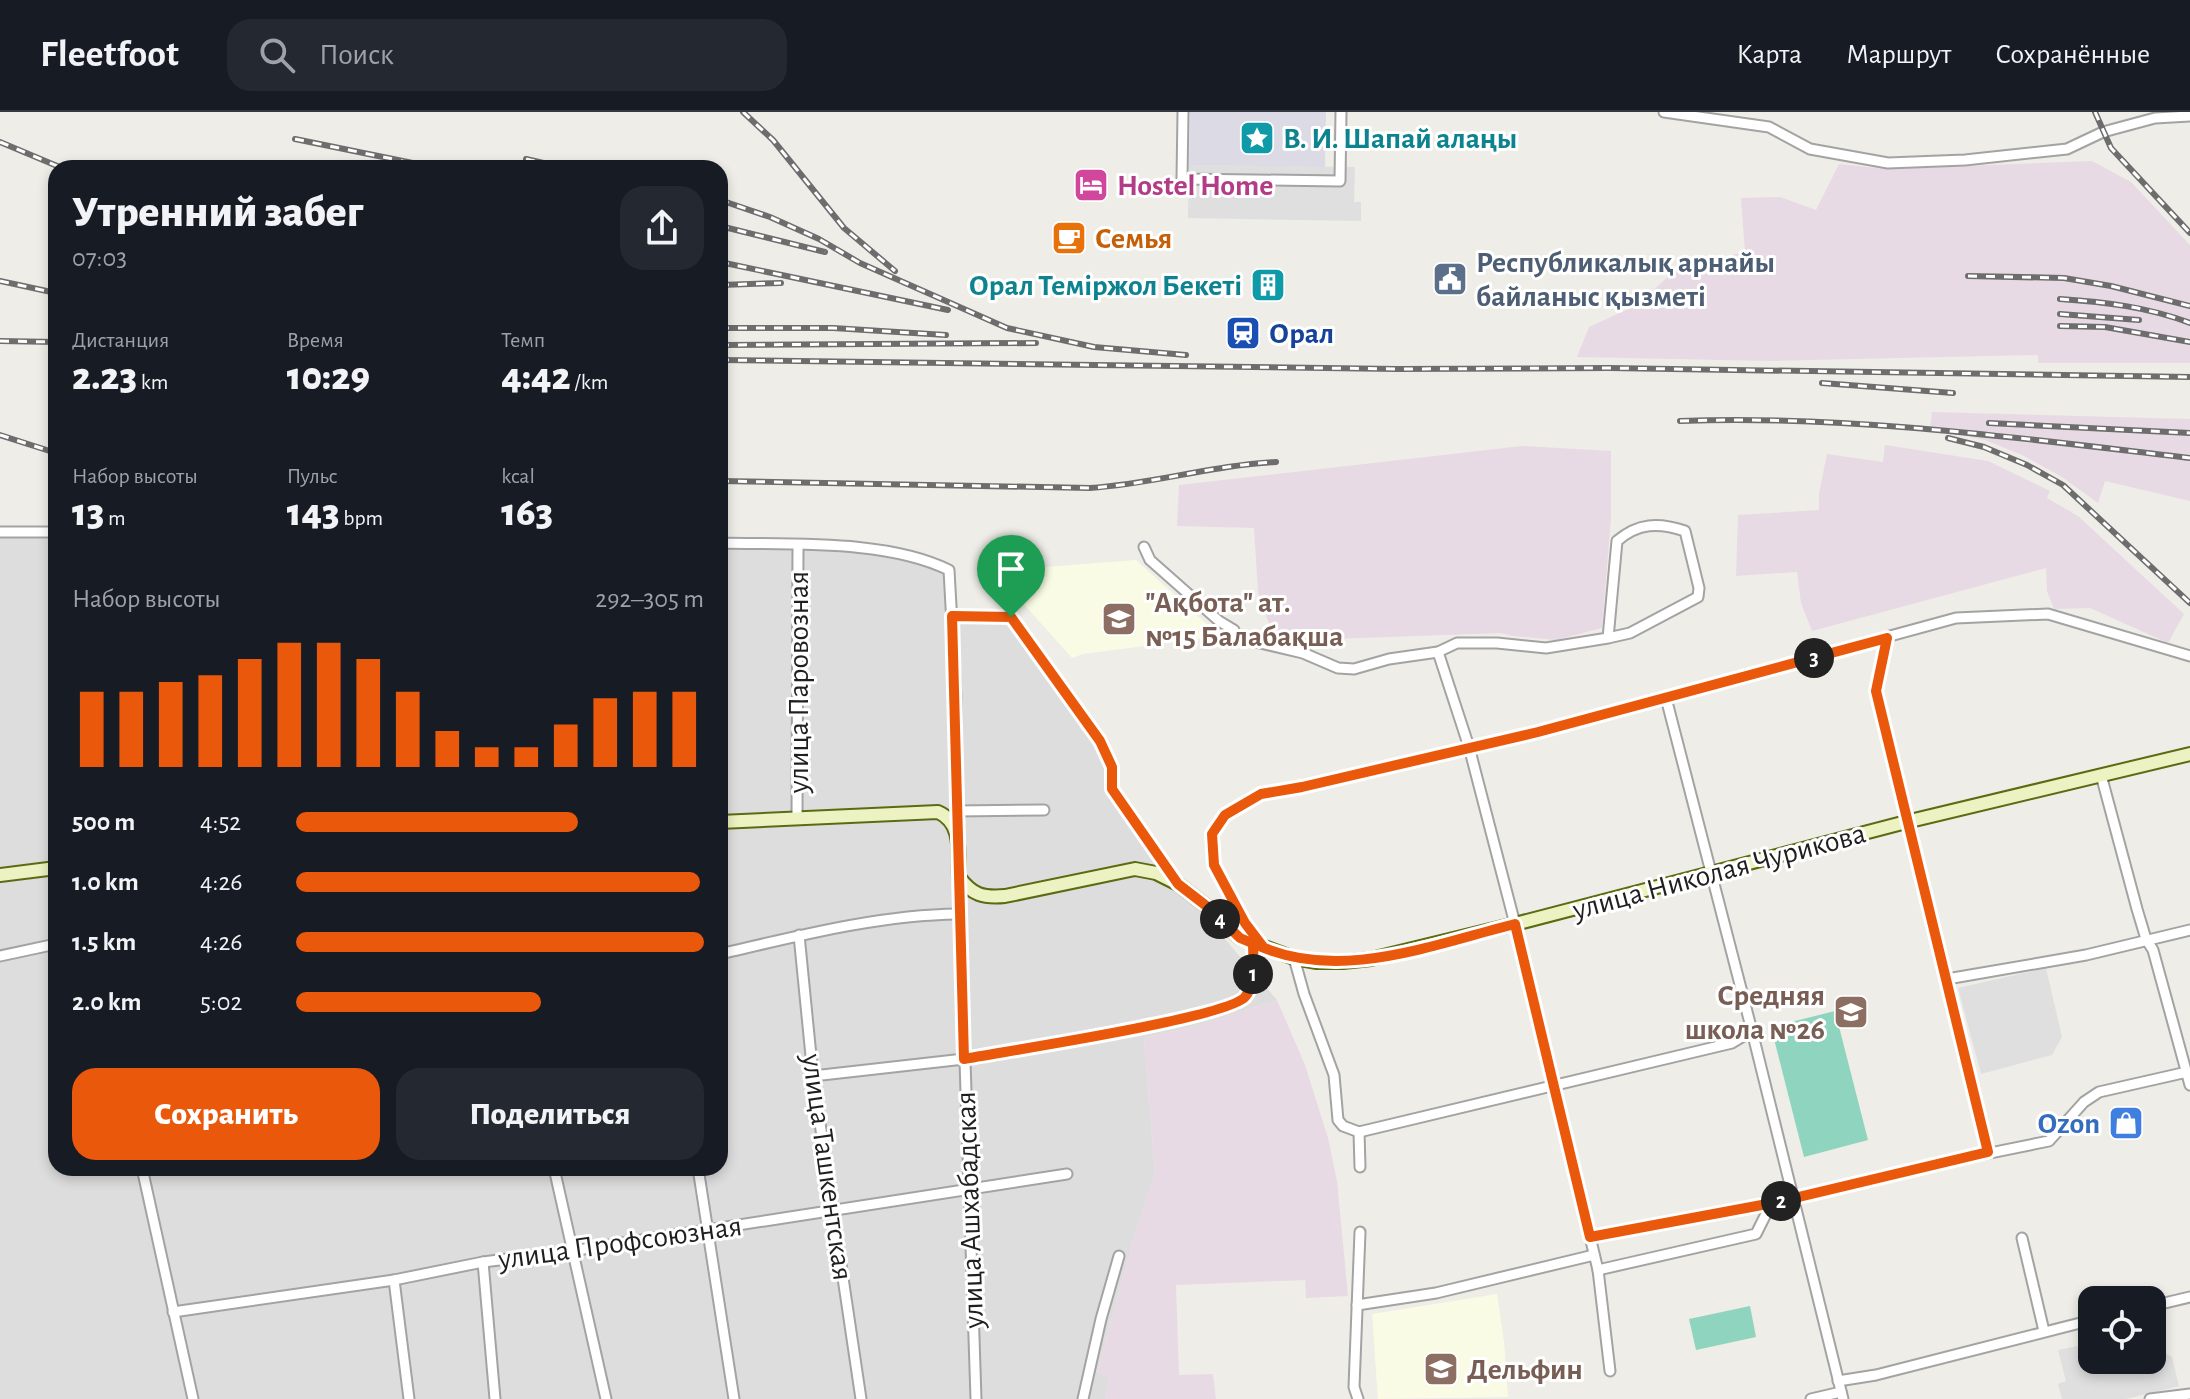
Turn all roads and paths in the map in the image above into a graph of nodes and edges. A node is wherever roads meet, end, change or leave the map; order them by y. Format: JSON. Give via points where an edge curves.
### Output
{"nodes":[{"id":1,"x":1183,"y":112,"type":"edge"},
{"id":2,"x":1341,"y":112,"type":"edge"},
{"id":3,"x":1664,"y":112,"type":"edge"},
{"id":4,"x":2190,"y":116,"type":"edge"},
{"id":5,"x":0,"y":532,"type":"edge"},
{"id":6,"x":48,"y":532,"type":"edge"},
{"id":7,"x":728,"y":543,"type":"edge"},
{"id":8,"x":798,"y":546,"type":"junction"},
{"id":9,"x":1144,"y":547,"type":"dead end"},
{"id":10,"x":952,"y":616,"type":"junction"},
{"id":11,"x":1608,"y":638,"type":"junction"},
{"id":12,"x":1887,"y":638,"type":"junction"},
{"id":13,"x":1438,"y":652,"type":"junction"},
{"id":14,"x":2190,"y":656,"type":"edge"},
{"id":15,"x":1666,"y":698,"type":"junction"},
{"id":16,"x":1469,"y":747,"type":"junction"},
{"id":17,"x":2190,"y":754,"type":"edge"},
{"id":18,"x":2101,"y":775,"type":"junction"},
{"id":19,"x":1044,"y":810,"type":"dead end"},
{"id":20,"x":956,"y":811,"type":"junction"},
{"id":21,"x":797,"y":818,"type":"junction"},
{"id":22,"x":1910,"y":821,"type":"junction"},
{"id":23,"x":728,"y":822,"type":"edge"},
{"id":24,"x":956,"y":828,"type":"junction"},
{"id":25,"x":48,"y":869,"type":"edge"},
{"id":26,"x":1711,"y":872,"type":"junction"},
{"id":27,"x":0,"y":875,"type":"edge"},
{"id":28,"x":959,"y":877,"type":"junction"},
{"id":29,"x":1178,"y":884,"type":"junction"},
{"id":30,"x":958,"y":914,"type":"junction"},
{"id":31,"x":1515,"y":924,"type":"junction"},
{"id":32,"x":2190,"y":930,"type":"edge"},
{"id":33,"x":799,"y":935,"type":"junction"},
{"id":34,"x":2146,"y":939,"type":"junction"},
{"id":35,"x":48,"y":946,"type":"edge"},
{"id":36,"x":1259,"y":946,"type":"junction"},
{"id":37,"x":728,"y":952,"type":"edge"},
{"id":38,"x":0,"y":956,"type":"edge"},
{"id":39,"x":1294,"y":958,"type":"junction"},
{"id":40,"x":1947,"y":979,"type":"junction"},
{"id":41,"x":1752,"y":1031,"type":"junction"},
{"id":42,"x":964,"y":1059,"type":"junction"},
{"id":43,"x":2187,"y":1072,"type":"junction"},
{"id":44,"x":813,"y":1076,"type":"junction"},
{"id":45,"x":2190,"y":1085,"type":"edge"},
{"id":46,"x":1552,"y":1086,"type":"junction"},
{"id":47,"x":1359,"y":1132,"type":"junction"},
{"id":48,"x":1988,"y":1152,"type":"junction"},
{"id":49,"x":1360,"y":1167,"type":"dead end"},
{"id":50,"x":1067,"y":1174,"type":"dead end"},
{"id":51,"x":144,"y":1176,"type":"edge"},
{"id":52,"x":556,"y":1176,"type":"edge"},
{"id":53,"x":699,"y":1176,"type":"edge"},
{"id":54,"x":969,"y":1189,"type":"junction"},
{"id":55,"x":1794,"y":1198,"type":"junction"},
{"id":56,"x":1778,"y":1202,"type":"junction"},
{"id":57,"x":834,"y":1210,"type":"junction"},
{"id":58,"x":706,"y":1230,"type":"junction"},
{"id":59,"x":1360,"y":1232,"type":"dead end"},
{"id":60,"x":1590,"y":1237,"type":"junction"},
{"id":61,"x":2022,"y":1238,"type":"dead end"},
{"id":62,"x":571,"y":1251,"type":"junction"},
{"id":63,"x":1594,"y":1255,"type":"junction"},
{"id":64,"x":1119,"y":1256,"type":"dead end"},
{"id":65,"x":483,"y":1262,"type":"junction"},
{"id":66,"x":1598,"y":1270,"type":"junction"},
{"id":67,"x":394,"y":1280,"type":"junction"},
{"id":68,"x":2190,"y":1297,"type":"edge"},
{"id":69,"x":2166,"y":1303,"type":"edge"},
{"id":70,"x":1357,"y":1305,"type":"junction"},
{"id":71,"x":173,"y":1312,"type":"junction"},
{"id":72,"x":2078,"y":1323,"type":"edge"},
{"id":73,"x":2044,"y":1331,"type":"junction"},
{"id":74,"x":1610,"y":1371,"type":"dead end"},
{"id":75,"x":1838,"y":1381,"type":"junction"},
{"id":76,"x":2190,"y":1394,"type":"edge"},
{"id":77,"x":1842,"y":1396,"type":"edge"},
{"id":78,"x":193,"y":1399,"type":"edge"},
{"id":79,"x":409,"y":1399,"type":"edge"},
{"id":80,"x":495,"y":1399,"type":"edge"},
{"id":81,"x":606,"y":1399,"type":"edge"},
{"id":82,"x":734,"y":1399,"type":"edge"},
{"id":83,"x":861,"y":1399,"type":"edge"},
{"id":84,"x":976,"y":1399,"type":"edge"},
{"id":85,"x":1083,"y":1399,"type":"edge"},
{"id":86,"x":1358,"y":1399,"type":"edge"},
{"id":87,"x":1811,"y":1399,"type":"edge"},
{"id":88,"x":2150,"y":1399,"type":"edge"}],
"edges":[{"from":1,"to":2,"type":"street","via":[[1182,179],[1340,181]]},
{"from":3,"to":4,"type":"street","via":[[1769,127],[1810,149],[1888,163],[2067,149],[2103,132],[2155,118]]},
{"from":5,"to":6,"type":"street"},
{"from":7,"to":8,"type":"street"},
{"from":8,"to":10,"type":"street","via":[[884,550],[930,561],[949,570]]},
{"from":8,"to":21,"type":"street","name":"улица Паровозная"},
{"from":9,"to":13,"type":"street","via":[[1150,560],[1234,630],[1235,637],[1303,653],[1338,668]]},
{"from":10,"to":20,"type":"street"},
{"from":10,"to":29,"type":"street","via":[[1011,617],[1100,741],[1112,767],[1112,789]]},
{"from":11,"to":11,"type":"street","via":[[1617,541],[1645,525],[1685,531],[1698,597],[1630,633]]},
{"from":11,"to":13,"type":"street","via":[[1546,648],[1457,643]]},
{"from":12,"to":14,"type":"street","via":[[1956,618],[2048,614]]},
{"from":12,"to":15,"type":"street"},
{"from":12,"to":22,"type":"street","via":[[1876,691]]},
{"from":13,"to":16,"type":"street"},
{"from":15,"to":16,"type":"street"},
{"from":15,"to":26,"type":"street"},
{"from":16,"to":31,"type":"street"},
{"from":16,"to":36,"type":"street","via":[[1261,794],[1225,815],[1212,834],[1214,865]]},
{"from":17,"to":18,"type":"street","name":"улица Николая Чурикова"},
{"from":18,"to":22,"type":"street","name":"улица Николая Чурикова"},
{"from":18,"to":34,"type":"street"},
{"from":19,"to":20,"type":"street"},
{"from":20,"to":24,"type":"street"},
{"from":21,"to":23,"type":"street"},
{"from":21,"to":24,"type":"street","via":[[938,812]]},
{"from":22,"to":26,"type":"street","name":"улица Николая Чурикова"},
{"from":22,"to":40,"type":"street"},
{"from":24,"to":28,"type":"street"},
{"from":25,"to":27,"type":"street"},
{"from":26,"to":31,"type":"street","name":"улица Николая Чурикова"},
{"from":26,"to":41,"type":"street"},
{"from":28,"to":29,"type":"street","name":"улица Николая Чурикова","via":[[987,898],[1135,869]]},
{"from":28,"to":30,"type":"street","name":"улица Ашхабадская"},
{"from":29,"to":36,"type":"street","name":"улица Николая Чурикова","via":[[1240,938]]},
{"from":30,"to":33,"type":"street","via":[[921,914]]},
{"from":30,"to":42,"type":"street","name":"улица Ашхабадская"},
{"from":31,"to":39,"type":"street","name":"улица Николая Чурикова","via":[[1371,959]]},
{"from":31,"to":46,"type":"street"},
{"from":32,"to":34,"type":"street"},
{"from":33,"to":37,"type":"street"},
{"from":33,"to":44,"type":"street","name":"улица Ташкентская"},
{"from":34,"to":40,"type":"street"},
{"from":34,"to":43,"type":"street"},
{"from":35,"to":38,"type":"street"},
{"from":36,"to":39,"type":"street","name":"улица Николая Чурикова"},
{"from":36,"to":42,"type":"street","via":[[1253,980],[1236,1004]]},
{"from":39,"to":47,"type":"street","via":[[1334,1075],[1338,1120]]},
{"from":40,"to":48,"type":"street"},
{"from":41,"to":46,"type":"street","via":[[1732,1043]]},
{"from":41,"to":55,"type":"street"},
{"from":42,"to":44,"type":"street"},
{"from":42,"to":54,"type":"street","name":"улица Ашхабадская"},
{"from":43,"to":45,"type":"street"},
{"from":43,"to":48,"type":"street","via":[[2099,1092],[2049,1141]]},
{"from":44,"to":57,"type":"street","name":"улица Ташкентская"},
{"from":46,"to":47,"type":"street"},
{"from":46,"to":60,"type":"street"},
{"from":47,"to":49,"type":"street"},
{"from":48,"to":55,"type":"street"},
{"from":50,"to":54,"type":"street","name":"улица Профсоюзная"},
{"from":51,"to":71,"type":"street"},
{"from":52,"to":62,"type":"street"},
{"from":53,"to":58,"type":"street"},
{"from":54,"to":57,"type":"street","name":"улица Профсоюзная"},
{"from":54,"to":84,"type":"street","name":"улица Ашхабадская"},
{"from":55,"to":56,"type":"street"},
{"from":55,"to":75,"type":"street"},
{"from":56,"to":60,"type":"street"},
{"from":56,"to":66,"type":"street","via":[[1756,1234]]},
{"from":57,"to":58,"type":"street","name":"улица Профсоюзная"},
{"from":57,"to":83,"type":"street","name":"улица Ташкентская"},
{"from":58,"to":62,"type":"street","name":"улица Профсоюзная"},
{"from":58,"to":82,"type":"street"},
{"from":59,"to":70,"type":"street"},
{"from":60,"to":63,"type":"street"},
{"from":61,"to":73,"type":"street"},
{"from":62,"to":65,"type":"street","name":"улица Профсоюзная"},
{"from":62,"to":81,"type":"street"},
{"from":63,"to":66,"type":"street"},
{"from":63,"to":70,"type":"street","via":[[1436,1293]]},
{"from":64,"to":85,"type":"street"},
{"from":65,"to":67,"type":"street","name":"улица Профсоюзная"},
{"from":65,"to":80,"type":"street"},
{"from":66,"to":74,"type":"street"},
{"from":67,"to":71,"type":"street","name":"улица Профсоюзная"},
{"from":67,"to":79,"type":"street"},
{"from":68,"to":69,"type":"street"},
{"from":70,"to":86,"type":"street"},
{"from":71,"to":78,"type":"street"},
{"from":72,"to":73,"type":"street"},
{"from":73,"to":75,"type":"street"},
{"from":75,"to":77,"type":"street"},
{"from":76,"to":88,"type":"street"},
{"from":77,"to":87,"type":"street"}]}
